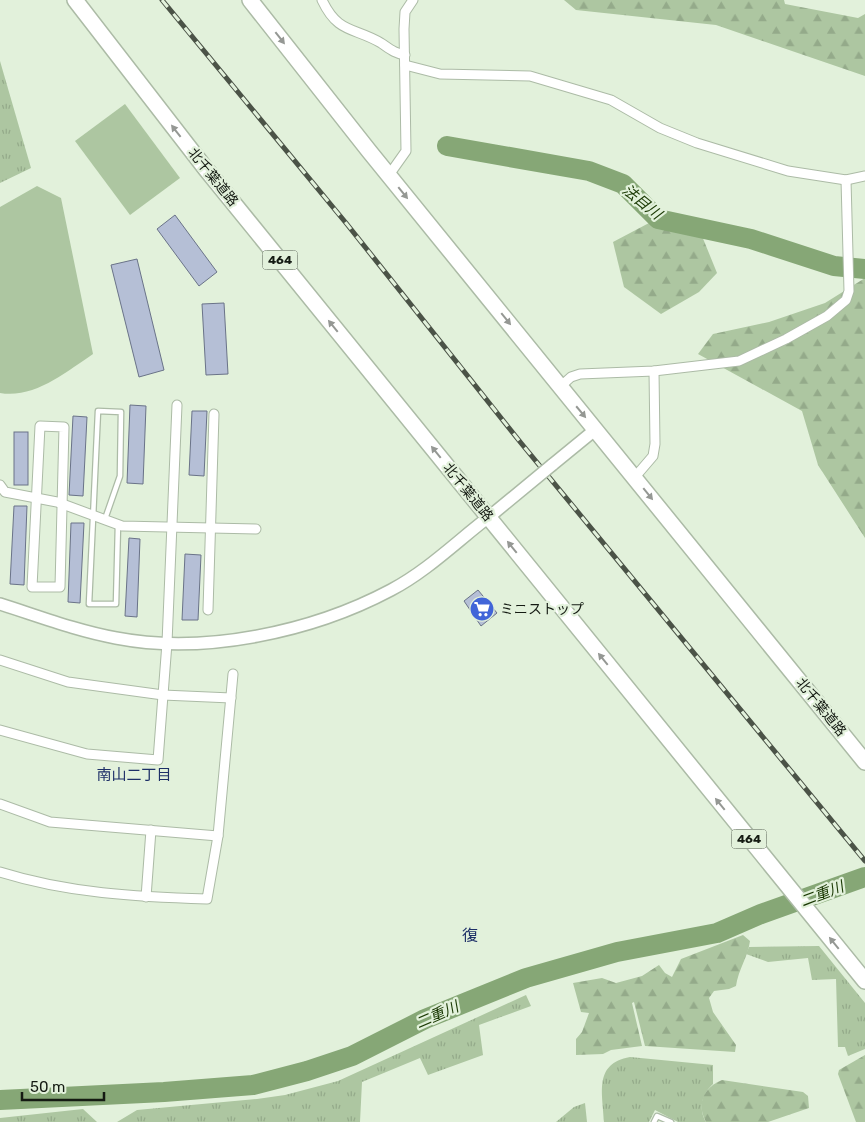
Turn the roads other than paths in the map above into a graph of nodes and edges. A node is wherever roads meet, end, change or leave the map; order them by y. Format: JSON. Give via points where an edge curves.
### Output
{"nodes":[{"id":1,"x":75,"y":0,"type":"edge"},
{"id":2,"x":250,"y":0,"type":"edge"},
{"id":3,"x":322,"y":0,"type":"edge"},
{"id":4,"x":413,"y":0,"type":"edge"},
{"id":5,"x":405,"y":56,"type":"junction"},
{"id":6,"x":406,"y":65,"type":"junction"},
{"id":7,"x":389,"y":175,"type":"junction"},
{"id":8,"x":865,"y":176,"type":"edge"},
{"id":9,"x":846,"y":180,"type":"junction"},
{"id":10,"x":654,"y":371,"type":"junction"},
{"id":11,"x":561,"y":386,"type":"junction"},
{"id":12,"x":177,"y":405,"type":"dead end"},
{"id":13,"x":214,"y":414,"type":"dead end"},
{"id":14,"x":592,"y":433,"type":"junction"},
{"id":15,"x":634,"y":477,"type":"junction"},
{"id":16,"x":0,"y":485,"type":"edge"},
{"id":17,"x":38,"y":496,"type":"junction"},
{"id":18,"x":64,"y":504,"type":"junction"},
{"id":19,"x":93,"y":513,"type":"junction"},
{"id":20,"x":492,"y":515,"type":"junction"},
{"id":21,"x":105,"y":519,"type":"junction"},
{"id":22,"x":118,"y":524,"type":"junction"},
{"id":23,"x":172,"y":528,"type":"junction"},
{"id":24,"x":211,"y":529,"type":"junction"},
{"id":25,"x":256,"y":529,"type":"dead end"},
{"id":26,"x":0,"y":604,"type":"edge"},
{"id":27,"x":208,"y":610,"type":"dead end"},
{"id":28,"x":167,"y":643,"type":"junction"},
{"id":29,"x":0,"y":660,"type":"edge"},
{"id":30,"x":233,"y":674,"type":"dead end"},
{"id":31,"x":163,"y":695,"type":"junction"},
{"id":32,"x":231,"y":698,"type":"junction"},
{"id":33,"x":0,"y":730,"type":"edge"},
{"id":34,"x":865,"y":762,"type":"edge"},
{"id":35,"x":0,"y":804,"type":"edge"},
{"id":36,"x":151,"y":830,"type":"junction"},
{"id":37,"x":218,"y":836,"type":"junction"},
{"id":38,"x":0,"y":872,"type":"edge"},
{"id":39,"x":146,"y":897,"type":"junction"},
{"id":40,"x":865,"y":981,"type":"edge"},
{"id":41,"x":654,"y":1122,"type":"edge"},
{"id":42,"x":671,"y":1122,"type":"edge"}],
"edges":[{"from":20,"to":1,"type":"highway","name":"北千葉道路","number":"464","one_way":true,"via":[[205,168]]},
{"from":2,"to":7,"type":"highway","name":"北千葉道路","one_way":true},
{"from":3,"to":5,"type":"street","via":[[343,27]]},
{"from":4,"to":5,"type":"street","via":[[405,12]]},
{"from":5,"to":6,"type":"street"},
{"from":6,"to":7,"type":"street","via":[[406,151]]},
{"from":6,"to":9,"type":"street","via":[[440,74],[530,76],[611,100],[660,128],[697,143],[788,171]]},
{"from":7,"to":11,"type":"highway","name":"北千葉道路","one_way":true},
{"from":8,"to":9,"type":"street"},
{"from":9,"to":10,"type":"street","via":[[850,276],[846,300],[840,306],[786,339],[738,361]]},
{"from":10,"to":11,"type":"street","via":[[580,374]]},
{"from":10,"to":15,"type":"street","via":[[653,456]]},
{"from":11,"to":14,"type":"highway","name":"北千葉道路","one_way":true},
{"from":12,"to":23,"type":"street"},
{"from":13,"to":24,"type":"street"},
{"from":14,"to":15,"type":"highway","name":"北千葉道路"},
{"from":14,"to":20,"type":"street","bridge":true},
{"from":15,"to":34,"type":"highway","name":"北千葉道路","one_way":true},
{"from":16,"to":17,"type":"street","via":[[5,492]]},
{"from":17,"to":18,"type":"street"},
{"from":17,"to":18,"type":"street","via":[[40,426],[64,428]]},
{"from":17,"to":18,"type":"street","via":[[32,587],[60,587]]},
{"from":18,"to":19,"type":"street"},
{"from":19,"to":21,"type":"street"},
{"from":19,"to":21,"type":"lane","via":[[98,411],[121,412],[120,476]]},
{"from":19,"to":22,"type":"lane","via":[[90,604],[116,604]]},
{"from":20,"to":28,"type":"street","via":[[430,565],[392,590],[358,606],[265,635]]},
{"from":40,"to":20,"type":"highway","name":"北千葉道路","number":"464","one_way":true,"via":[[634,697]]},
{"from":21,"to":22,"type":"street"},
{"from":22,"to":23,"type":"street"},
{"from":23,"to":24,"type":"street"},
{"from":23,"to":28,"type":"street"},
{"from":24,"to":25,"type":"street"},
{"from":24,"to":27,"type":"street"},
{"from":26,"to":28,"type":"street","via":[[116,638]]},
{"from":28,"to":31,"type":"street"},
{"from":29,"to":31,"type":"street","via":[[68,682]]},
{"from":30,"to":32,"type":"street"},
{"from":31,"to":32,"type":"street"},
{"from":31,"to":33,"type":"street","via":[[158,760],[87,754]]},
{"from":32,"to":37,"type":"street"},
{"from":35,"to":36,"type":"street","via":[[50,822]]},
{"from":36,"to":37,"type":"street"},
{"from":36,"to":39,"type":"street"},
{"from":37,"to":39,"type":"street","via":[[207,899]]},
{"from":38,"to":39,"type":"street","via":[[64,887]]},
{"from":41,"to":42,"type":"lane","via":[[657,1116]]}]}
